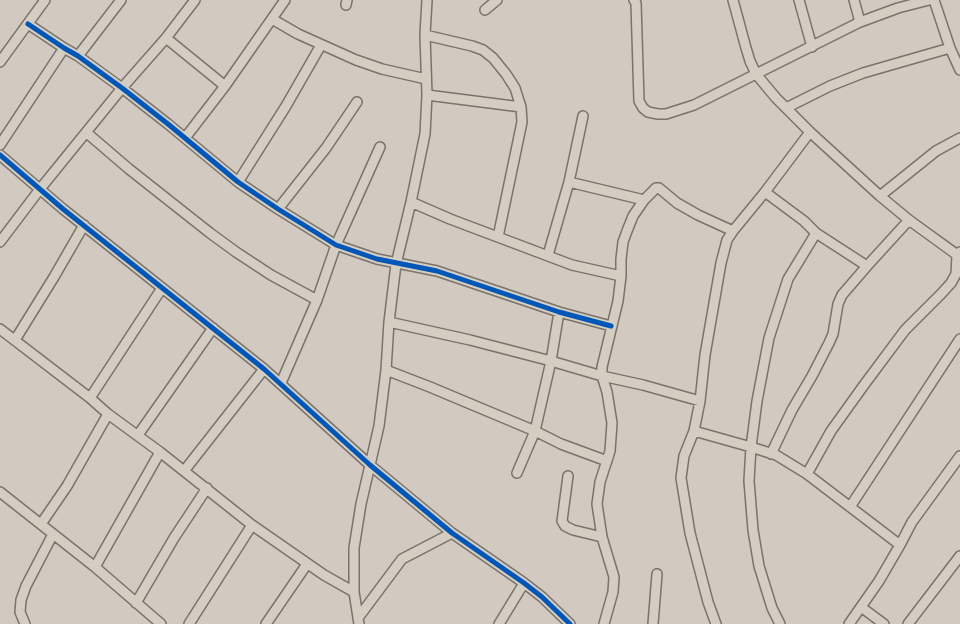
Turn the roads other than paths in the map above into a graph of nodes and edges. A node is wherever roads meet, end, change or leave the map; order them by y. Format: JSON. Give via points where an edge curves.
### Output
{"nodes":[{"id":1,"x":45,"y":0,"type":"edge"},
{"id":2,"x":121,"y":0,"type":"edge"},
{"id":3,"x":195,"y":0,"type":"edge"},
{"id":4,"x":285,"y":0,"type":"edge"},
{"id":5,"x":427,"y":0,"type":"edge"},
{"id":6,"x":496,"y":0,"type":"edge"},
{"id":7,"x":634,"y":0,"type":"edge"},
{"id":8,"x":733,"y":0,"type":"edge"},
{"id":9,"x":799,"y":0,"type":"edge"},
{"id":10,"x":854,"y":0,"type":"edge"},
{"id":11,"x":929,"y":0,"type":"edge"},
{"id":12,"x":934,"y":0,"type":"edge"},
{"id":13,"x":898,"y":4,"type":"edge"},
{"id":14,"x":485,"y":10,"type":"dead end"},
{"id":15,"x":272,"y":19,"type":"junction"},
{"id":16,"x":860,"y":22,"type":"junction"},
{"id":17,"x":28,"y":24,"type":"junction"},
{"id":18,"x":425,"y":35,"type":"junction"},
{"id":19,"x":166,"y":38,"type":"junction"},
{"id":20,"x":321,"y":46,"type":"junction"},
{"id":21,"x":812,"y":47,"type":"junction"},
{"id":22,"x":64,"y":48,"type":"junction"},
{"id":23,"x":950,"y":48,"type":"junction"},
{"id":24,"x":78,"y":56,"type":"junction"},
{"id":25,"x":0,"y":62,"type":"edge"},
{"id":26,"x":960,"y":70,"type":"edge"},
{"id":27,"x":756,"y":74,"type":"junction"},
{"id":28,"x":426,"y":79,"type":"junction"},
{"id":29,"x":225,"y":86,"type":"junction"},
{"id":30,"x":122,"y":88,"type":"junction"},
{"id":31,"x":427,"y":94,"type":"junction"},
{"id":32,"x":357,"y":102,"type":"dead end"},
{"id":33,"x":521,"y":107,"type":"junction"},
{"id":34,"x":786,"y":108,"type":"junction"},
{"id":35,"x":583,"y":116,"type":"dead end"},
{"id":36,"x":810,"y":132,"type":"junction"},
{"id":37,"x":87,"y":133,"type":"junction"},
{"id":38,"x":185,"y":138,"type":"junction"},
{"id":39,"x":960,"y":138,"type":"edge"},
{"id":40,"x":0,"y":145,"type":"edge"},
{"id":41,"x":380,"y":147,"type":"dead end"},
{"id":42,"x":0,"y":155,"type":"edge"},
{"id":43,"x":238,"y":182,"type":"junction"},
{"id":44,"x":569,"y":182,"type":"junction"},
{"id":45,"x":40,"y":189,"type":"junction"},
{"id":46,"x":765,"y":192,"type":"junction"},
{"id":47,"x":880,"y":196,"type":"junction"},
{"id":48,"x":644,"y":200,"type":"junction"},
{"id":49,"x":411,"y":202,"type":"junction"},
{"id":50,"x":278,"y":210,"type":"junction"},
{"id":51,"x":909,"y":220,"type":"junction"},
{"id":52,"x":84,"y":225,"type":"junction"},
{"id":53,"x":732,"y":231,"type":"junction"},
{"id":54,"x":816,"y":233,"type":"junction"},
{"id":55,"x":498,"y":237,"type":"junction"},
{"id":56,"x":0,"y":242,"type":"edge"},
{"id":57,"x":336,"y":244,"type":"junction"},
{"id":58,"x":959,"y":254,"type":"edge"},
{"id":59,"x":548,"y":255,"type":"junction"},
{"id":60,"x":396,"y":264,"type":"junction"},
{"id":61,"x":867,"y":266,"type":"junction"},
{"id":62,"x":621,"y":276,"type":"junction"},
{"id":63,"x":162,"y":288,"type":"junction"},
{"id":64,"x":317,"y":300,"type":"junction"},
{"id":65,"x":559,"y":312,"type":"junction"},
{"id":66,"x":389,"y":322,"type":"junction"},
{"id":67,"x":611,"y":326,"type":"junction"},
{"id":68,"x":0,"y":328,"type":"edge"},
{"id":69,"x":213,"y":328,"type":"junction"},
{"id":70,"x":960,"y":339,"type":"edge"},
{"id":71,"x":15,"y":340,"type":"junction"},
{"id":72,"x":551,"y":361,"type":"junction"},
{"id":73,"x":264,"y":369,"type":"junction"},
{"id":74,"x":386,"y":370,"type":"junction"},
{"id":75,"x":602,"y":376,"type":"junction"},
{"id":76,"x":280,"y":383,"type":"junction"},
{"id":77,"x":90,"y":398,"type":"junction"},
{"id":78,"x":700,"y":401,"type":"junction"},
{"id":79,"x":108,"y":414,"type":"junction"},
{"id":80,"x":535,"y":431,"type":"junction"},
{"id":81,"x":694,"y":431,"type":"junction"},
{"id":82,"x":138,"y":435,"type":"junction"},
{"id":83,"x":751,"y":447,"type":"junction"},
{"id":84,"x":160,"y":452,"type":"junction"},
{"id":85,"x":771,"y":454,"type":"junction"},
{"id":86,"x":960,"y":456,"type":"edge"},
{"id":87,"x":607,"y":461,"type":"junction"},
{"id":88,"x":370,"y":465,"type":"junction"},
{"id":89,"x":184,"y":471,"type":"junction"},
{"id":90,"x":517,"y":473,"type":"dead end"},
{"id":91,"x":807,"y":474,"type":"junction"},
{"id":92,"x":568,"y":476,"type":"dead end"},
{"id":93,"x":206,"y":488,"type":"junction"},
{"id":94,"x":0,"y":492,"type":"edge"},
{"id":95,"x":850,"y":507,"type":"junction"},
{"id":96,"x":40,"y":524,"type":"junction"},
{"id":97,"x":252,"y":525,"type":"junction"},
{"id":98,"x":452,"y":533,"type":"junction"},
{"id":99,"x":53,"y":534,"type":"junction"},
{"id":100,"x":602,"y":538,"type":"junction"},
{"id":101,"x":900,"y":545,"type":"junction"},
{"id":102,"x":960,"y":556,"type":"edge"},
{"id":103,"x":307,"y":564,"type":"junction"},
{"id":104,"x":95,"y":568,"type":"junction"},
{"id":105,"x":657,"y":574,"type":"dead end"},
{"id":106,"x":524,"y":583,"type":"junction"},
{"id":107,"x":354,"y":592,"type":"junction"},
{"id":108,"x":136,"y":603,"type":"junction"},
{"id":109,"x":861,"y":608,"type":"junction"},
{"id":110,"x":358,"y":621,"type":"edge"},
{"id":111,"x":565,"y":622,"type":"edge"},
{"id":112,"x":25,"y":624,"type":"edge"},
{"id":113,"x":161,"y":624,"type":"edge"},
{"id":114,"x":189,"y":624,"type":"edge"},
{"id":115,"x":266,"y":624,"type":"edge"},
{"id":116,"x":499,"y":624,"type":"edge"},
{"id":117,"x":604,"y":624,"type":"edge"},
{"id":118,"x":653,"y":624,"type":"edge"},
{"id":119,"x":716,"y":624,"type":"edge"},
{"id":120,"x":780,"y":624,"type":"edge"},
{"id":121,"x":849,"y":624,"type":"edge"},
{"id":122,"x":884,"y":624,"type":"edge"},
{"id":123,"x":908,"y":624,"type":"edge"}],
"edges":[{"from":1,"to":17,"type":"street"},
{"from":2,"to":24,"type":"street"},
{"from":3,"to":19,"type":"street"},
{"from":4,"to":15,"type":"street"},
{"from":5,"to":18,"type":"street"},
{"from":6,"to":14,"type":"street"},
{"from":7,"to":27,"type":"street","via":[[640,102],[648,112],[666,114],[694,105]]},
{"from":8,"to":27,"type":"street"},
{"from":9,"to":21,"type":"street"},
{"from":10,"to":16,"type":"street"},
{"from":11,"to":13,"type":"street"},
{"from":12,"to":23,"type":"street"},
{"from":13,"to":16,"type":"street"},
{"from":15,"to":20,"type":"street"},
{"from":15,"to":29,"type":"street"},
{"from":16,"to":21,"type":"street"},
{"from":17,"to":22,"type":"street"},
{"from":17,"to":25,"type":"street"},
{"from":18,"to":28,"type":"street"},
{"from":18,"to":33,"type":"street","via":[[483,50],[506,74]]},
{"from":19,"to":29,"type":"street"},
{"from":19,"to":30,"type":"street"},
{"from":20,"to":28,"type":"street","via":[[382,69]]},
{"from":20,"to":43,"type":"street"},
{"from":21,"to":27,"type":"street"},
{"from":22,"to":24,"type":"street"},
{"from":22,"to":40,"type":"street"},
{"from":23,"to":26,"type":"street"},
{"from":23,"to":34,"type":"street","via":[[863,73]]},
{"from":24,"to":30,"type":"street"},
{"from":27,"to":34,"type":"street"},
{"from":28,"to":31,"type":"street"},
{"from":29,"to":38,"type":"street"},
{"from":30,"to":37,"type":"street"},
{"from":30,"to":38,"type":"street"},
{"from":31,"to":33,"type":"street"},
{"from":31,"to":49,"type":"street","via":[[425,134]]},
{"from":32,"to":50,"type":"street"},
{"from":33,"to":55,"type":"street","via":[[522,122]]},
{"from":34,"to":36,"type":"street"},
{"from":35,"to":44,"type":"street"},
{"from":36,"to":46,"type":"street"},
{"from":36,"to":47,"type":"street"},
{"from":37,"to":45,"type":"street"},
{"from":37,"to":64,"type":"street","via":[[229,247]]},
{"from":38,"to":43,"type":"street"},
{"from":39,"to":47,"type":"street","via":[[936,151]]},
{"from":41,"to":57,"type":"street"},
{"from":42,"to":45,"type":"street"},
{"from":43,"to":50,"type":"street"},
{"from":44,"to":48,"type":"street"},
{"from":44,"to":59,"type":"street"},
{"from":45,"to":52,"type":"street"},
{"from":45,"to":56,"type":"street"},
{"from":46,"to":53,"type":"street"},
{"from":46,"to":54,"type":"street"},
{"from":47,"to":51,"type":"street"},
{"from":48,"to":53,"type":"street","via":[[659,188],[677,203]]},
{"from":48,"to":62,"type":"street","via":[[633,216],[624,242]]},
{"from":49,"to":55,"type":"street"},
{"from":49,"to":60,"type":"street"},
{"from":50,"to":57,"type":"street"},
{"from":51,"to":58,"type":"street"},
{"from":51,"to":61,"type":"street"},
{"from":52,"to":63,"type":"street"},
{"from":52,"to":71,"type":"street"},
{"from":53,"to":78,"type":"street","via":[[721,263]]},
{"from":54,"to":61,"type":"street"},
{"from":54,"to":83,"type":"street","via":[[788,279],[770,338]]},
{"from":55,"to":59,"type":"street"},
{"from":57,"to":60,"type":"street"},
{"from":57,"to":64,"type":"street"},
{"from":58,"to":91,"type":"street","via":[[951,283],[905,330],[831,431]]},
{"from":59,"to":62,"type":"street","via":[[572,265]]},
{"from":60,"to":65,"type":"street","via":[[437,271]]},
{"from":60,"to":66,"type":"street"},
{"from":61,"to":85,"type":"street","via":[[842,295],[829,343]]},
{"from":62,"to":67,"type":"street"},
{"from":63,"to":69,"type":"street"},
{"from":63,"to":77,"type":"street"},
{"from":64,"to":76,"type":"street"},
{"from":65,"to":67,"type":"street"},
{"from":65,"to":72,"type":"street"},
{"from":66,"to":72,"type":"street"},
{"from":66,"to":74,"type":"street"},
{"from":67,"to":75,"type":"street"},
{"from":68,"to":71,"type":"street"},
{"from":69,"to":73,"type":"street"},
{"from":69,"to":82,"type":"street"},
{"from":70,"to":95,"type":"street"},
{"from":71,"to":77,"type":"street"},
{"from":72,"to":75,"type":"street"},
{"from":72,"to":80,"type":"street"},
{"from":73,"to":76,"type":"street"},
{"from":73,"to":89,"type":"street"},
{"from":74,"to":80,"type":"street"},
{"from":74,"to":88,"type":"street"},
{"from":75,"to":78,"type":"street"},
{"from":75,"to":87,"type":"street","via":[[612,422]]},
{"from":76,"to":88,"type":"street"},
{"from":77,"to":79,"type":"street"},
{"from":78,"to":81,"type":"street"},
{"from":79,"to":82,"type":"street"},
{"from":79,"to":96,"type":"street","via":[[67,486]]},
{"from":80,"to":87,"type":"street"},
{"from":80,"to":90,"type":"street"},
{"from":81,"to":83,"type":"street"},
{"from":81,"to":119,"type":"street","via":[[684,456],[681,478],[690,533]]},
{"from":82,"to":84,"type":"street"},
{"from":83,"to":85,"type":"street"},
{"from":83,"to":120,"type":"street","via":[[749,481],[758,566]]},
{"from":84,"to":89,"type":"street"},
{"from":84,"to":104,"type":"street"},
{"from":85,"to":91,"type":"street"},
{"from":86,"to":101,"type":"street","via":[[912,522]]},
{"from":87,"to":100,"type":"street","via":[[597,504]]},
{"from":88,"to":98,"type":"street"},
{"from":88,"to":107,"type":"street","via":[[354,548]]},
{"from":89,"to":93,"type":"street"},
{"from":91,"to":95,"type":"street"},
{"from":92,"to":100,"type":"street","via":[[562,521],[573,530]]},
{"from":93,"to":97,"type":"street"},
{"from":93,"to":108,"type":"street"},
{"from":94,"to":96,"type":"street"},
{"from":95,"to":101,"type":"street"},
{"from":96,"to":99,"type":"street"},
{"from":97,"to":103,"type":"street"},
{"from":97,"to":114,"type":"street"},
{"from":98,"to":106,"type":"street"},
{"from":98,"to":110,"type":"street","via":[[402,559]]},
{"from":99,"to":104,"type":"street"},
{"from":99,"to":112,"type":"street","via":[[21,600],[20,612]]},
{"from":100,"to":117,"type":"street","via":[[614,577],[614,592]]},
{"from":101,"to":109,"type":"street"},
{"from":102,"to":123,"type":"street"},
{"from":103,"to":107,"type":"street"},
{"from":103,"to":115,"type":"street"},
{"from":104,"to":108,"type":"street"},
{"from":105,"to":118,"type":"street"},
{"from":106,"to":111,"type":"street"},
{"from":106,"to":116,"type":"street"},
{"from":107,"to":110,"type":"street"},
{"from":108,"to":113,"type":"street"},
{"from":109,"to":121,"type":"street"},
{"from":109,"to":122,"type":"street"}]}
